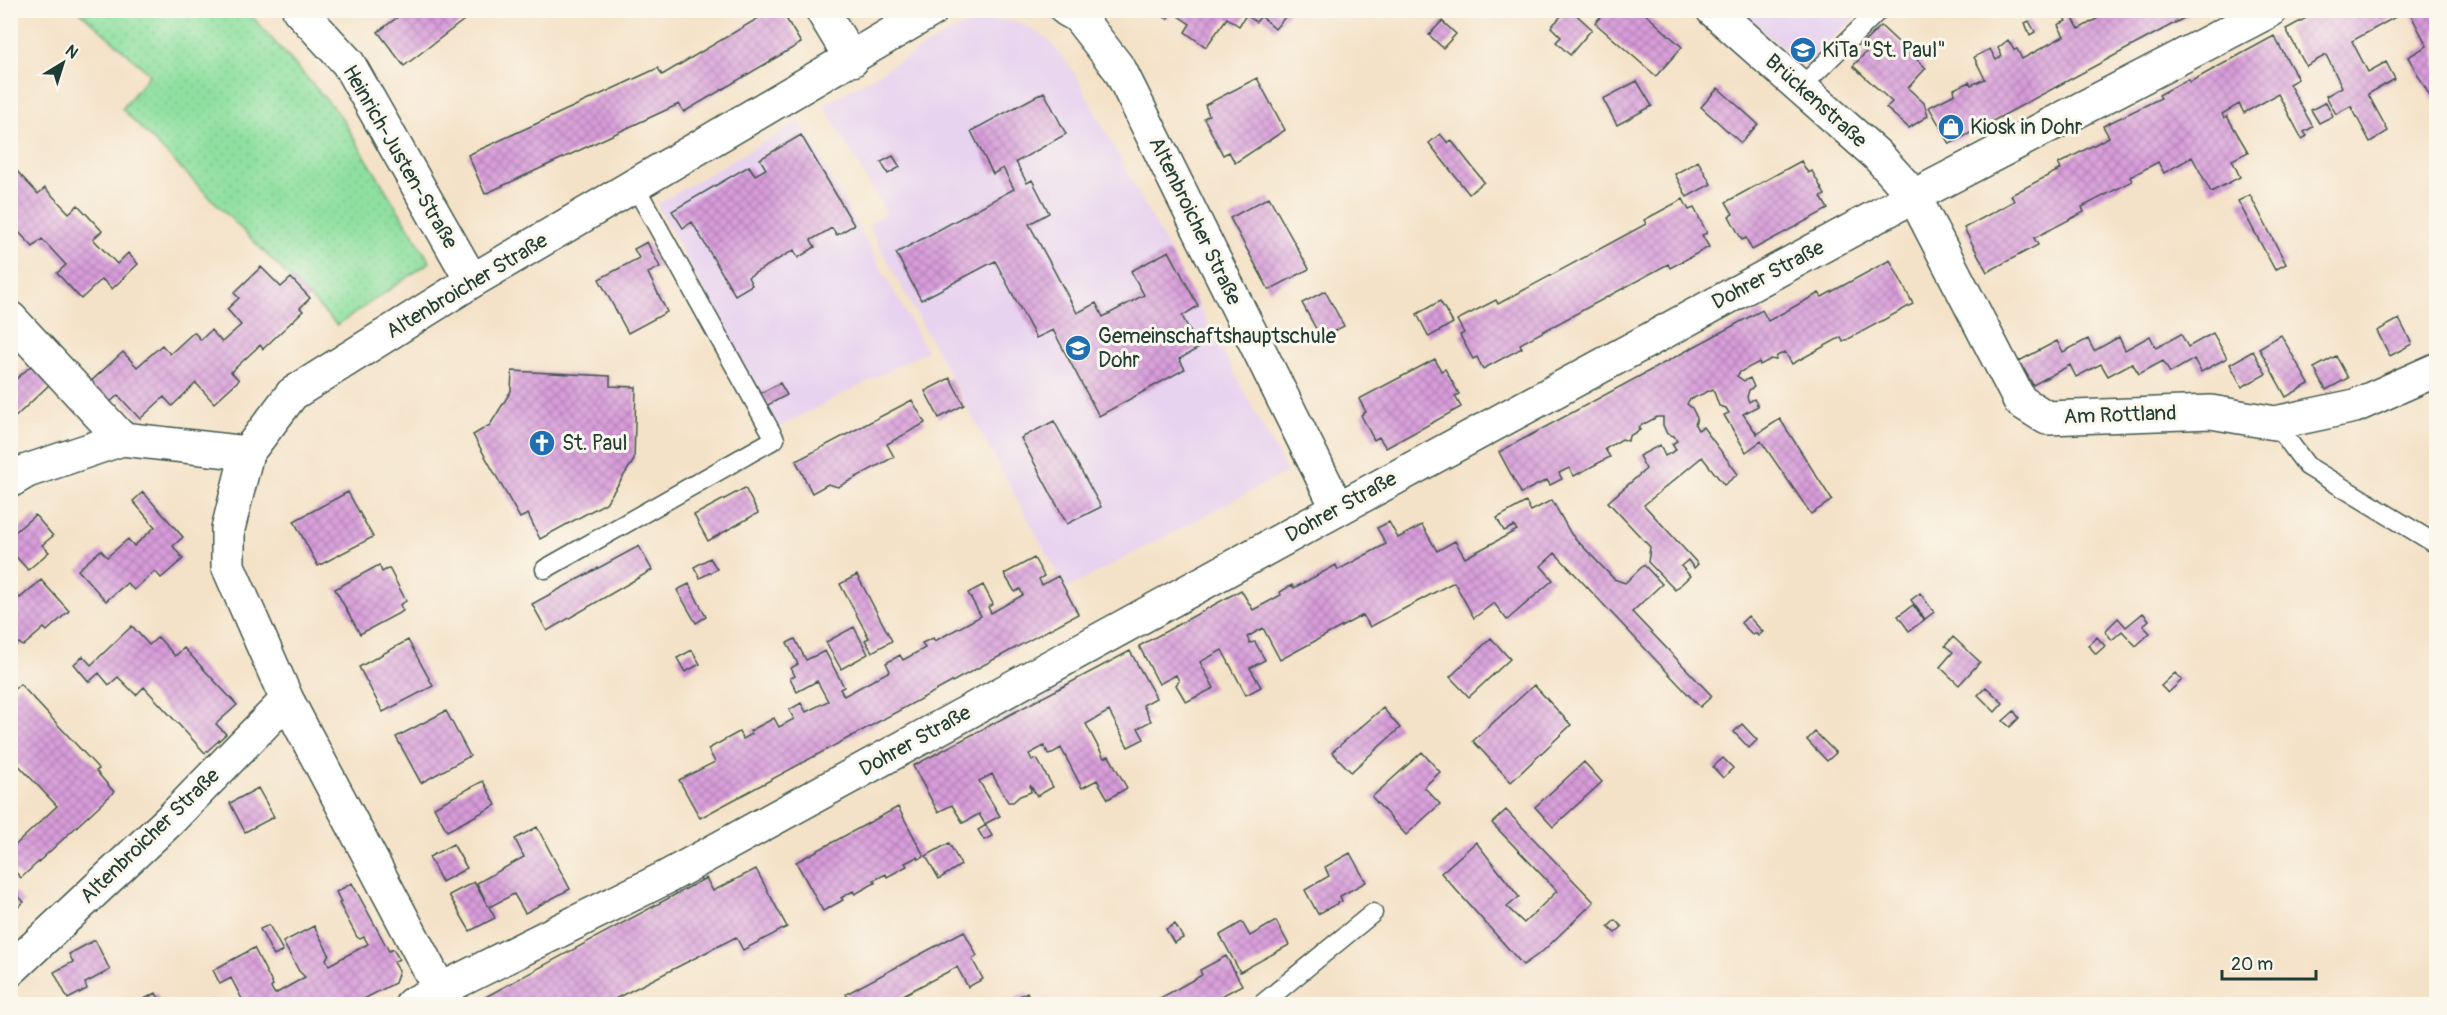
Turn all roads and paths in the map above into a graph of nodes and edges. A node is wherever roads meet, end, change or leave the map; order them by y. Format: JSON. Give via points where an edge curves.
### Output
{"nodes":[{"id":1,"x":299,"y":10,"type":"edge"},
{"id":2,"x":822,"y":10,"type":"edge"},
{"id":3,"x":932,"y":10,"type":"edge"},
{"id":4,"x":1067,"y":10,"type":"edge"},
{"id":5,"x":1713,"y":10,"type":"edge"},
{"id":6,"x":1879,"y":10,"type":"edge"},
{"id":7,"x":2271,"y":10,"type":"edge"},
{"id":8,"x":852,"y":60,"type":"junction"},
{"id":9,"x":1801,"y":87,"type":"junction"},
{"id":10,"x":635,"y":186,"type":"junction"},
{"id":11,"x":1914,"y":196,"type":"junction"},
{"id":12,"x":472,"y":281,"type":"junction"},
{"id":13,"x":10,"y":318,"type":"edge"},
{"id":14,"x":2436,"y":370,"type":"edge"},
{"id":15,"x":2275,"y":423,"type":"junction"},
{"id":16,"x":122,"y":439,"type":"junction"},
{"id":17,"x":247,"y":453,"type":"junction"},
{"id":18,"x":10,"y":482,"type":"edge"},
{"id":19,"x":1338,"y":508,"type":"junction"},
{"id":20,"x":2436,"y":544,"type":"edge"},
{"id":21,"x":545,"y":569,"type":"dead end"},
{"id":22,"x":287,"y":700,"type":"junction"},
{"id":23,"x":1372,"y":913,"type":"dead end"},
{"id":24,"x":10,"y":970,"type":"edge"},
{"id":25,"x":433,"y":1000,"type":"edge"},
{"id":26,"x":1262,"y":1005,"type":"edge"}],
"edges":[{"from":1,"to":12,"type":"street","name":"Heinrich-Justen-Straße","via":[[348,63]]},
{"from":2,"to":8,"type":"street"},
{"from":3,"to":8,"type":"street","name":"Altenbroicher Straße"},
{"from":4,"to":19,"type":"street","name":"Altenbroicher Straße","via":[[1078,16],[1120,70]]},
{"from":5,"to":9,"type":"street","name":"Brückenstraße"},
{"from":6,"to":9,"type":"lane"},
{"from":7,"to":11,"type":"street","name":"Dohrer Straße"},
{"from":8,"to":10,"type":"street","name":"Altenbroicher Straße"},
{"from":9,"to":11,"type":"street","name":"Brückenstraße","via":[[1877,155]]},
{"from":10,"to":12,"type":"street","name":"Altenbroicher Straße"},
{"from":10,"to":21,"type":"lane","via":[[775,439]]},
{"from":11,"to":15,"type":"street","name":"Am Rottland","via":[[2020,401],[2047,418],[2211,412]]},
{"from":11,"to":19,"type":"street","name":"Dohrer Straße"},
{"from":12,"to":17,"type":"street","name":"Altenbroicher Straße","via":[[292,394]]},
{"from":13,"to":16,"type":"street"},
{"from":14,"to":15,"type":"street","name":"Am Rottland","via":[[2355,406]]},
{"from":15,"to":20,"type":"lane","via":[[2307,466]]},
{"from":16,"to":17,"type":"street"},
{"from":16,"to":18,"type":"street","via":[[27,471]]},
{"from":17,"to":22,"type":"street","name":"Altenbroicher Straße","via":[[228,529],[228,566]]},
{"from":19,"to":25,"type":"street","name":"Dohrer Straße","via":[[667,877]]},
{"from":22,"to":24,"type":"street","name":"Altenbroicher Straße","via":[[169,820]]},
{"from":22,"to":25,"type":"street","name":"Altenbroicher Straße"},
{"from":23,"to":26,"type":"lane"}]}
